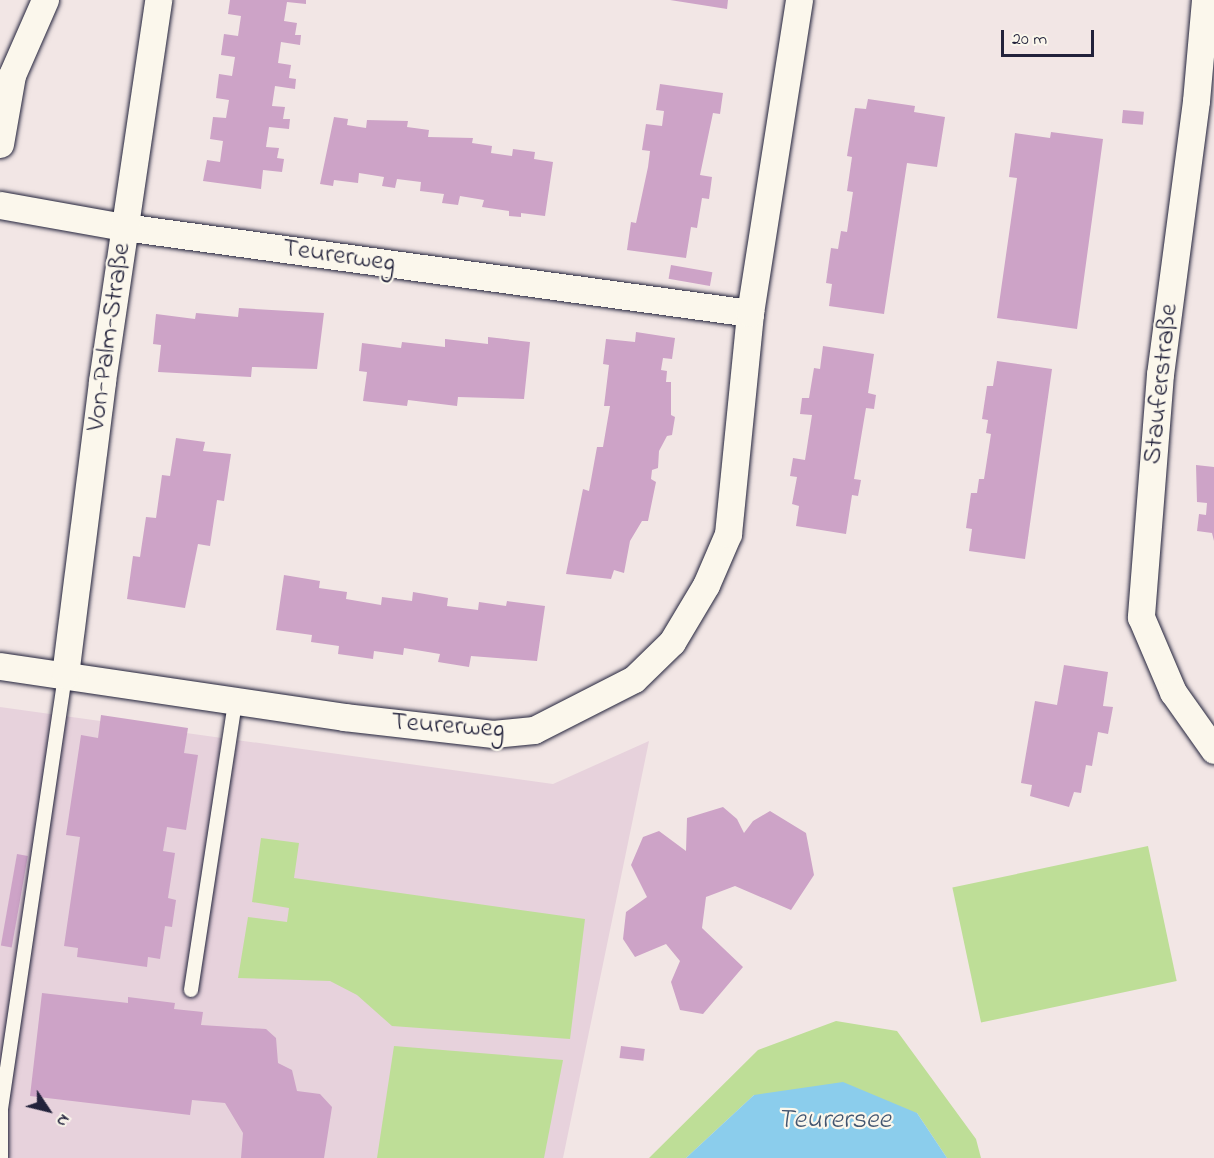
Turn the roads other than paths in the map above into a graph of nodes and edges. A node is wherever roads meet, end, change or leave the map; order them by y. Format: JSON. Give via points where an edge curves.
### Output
{"nodes":[{"id":1,"x":45,"y":0,"type":"edge"},
{"id":2,"x":158,"y":0,"type":"edge"},
{"id":3,"x":799,"y":0,"type":"edge"},
{"id":4,"x":1205,"y":0,"type":"edge"},
{"id":5,"x":0,"y":144,"type":"edge"},
{"id":6,"x":0,"y":205,"type":"edge"},
{"id":7,"x":124,"y":227,"type":"junction"},
{"id":8,"x":750,"y":313,"type":"junction"},
{"id":9,"x":0,"y":666,"type":"edge"},
{"id":10,"x":65,"y":675,"type":"junction"},
{"id":11,"x":235,"y":701,"type":"junction"},
{"id":12,"x":1214,"y":750,"type":"edge"},
{"id":13,"x":191,"y":990,"type":"dead end"},
{"id":14,"x":2,"y":1158,"type":"edge"}],
"edges":[{"from":1,"to":5,"type":"street","via":[[12,75]]},
{"from":2,"to":7,"type":"street","name":"Von-Palm-Straße"},
{"from":3,"to":8,"type":"street","name":"Teurerweg"},
{"from":4,"to":12,"type":"street","name":"Stauferstraße","via":[[1160,374],[1141,617],[1173,692]]},
{"from":6,"to":7,"type":"street","name":"Teurerweg"},
{"from":7,"to":8,"type":"street","name":"Teurerweg"},
{"from":7,"to":10,"type":"street","name":"Von-Palm-Straße"},
{"from":8,"to":11,"type":"street","name":"Teurerweg","via":[[728,534],[706,585],[672,642],[634,679],[534,730],[493,734]]},
{"from":9,"to":10,"type":"street","name":"Teurerweg"},
{"from":10,"to":11,"type":"street","name":"Teurerweg"},
{"from":10,"to":14,"type":"lane","via":[[1,1109]]},
{"from":11,"to":13,"type":"lane"}]}
